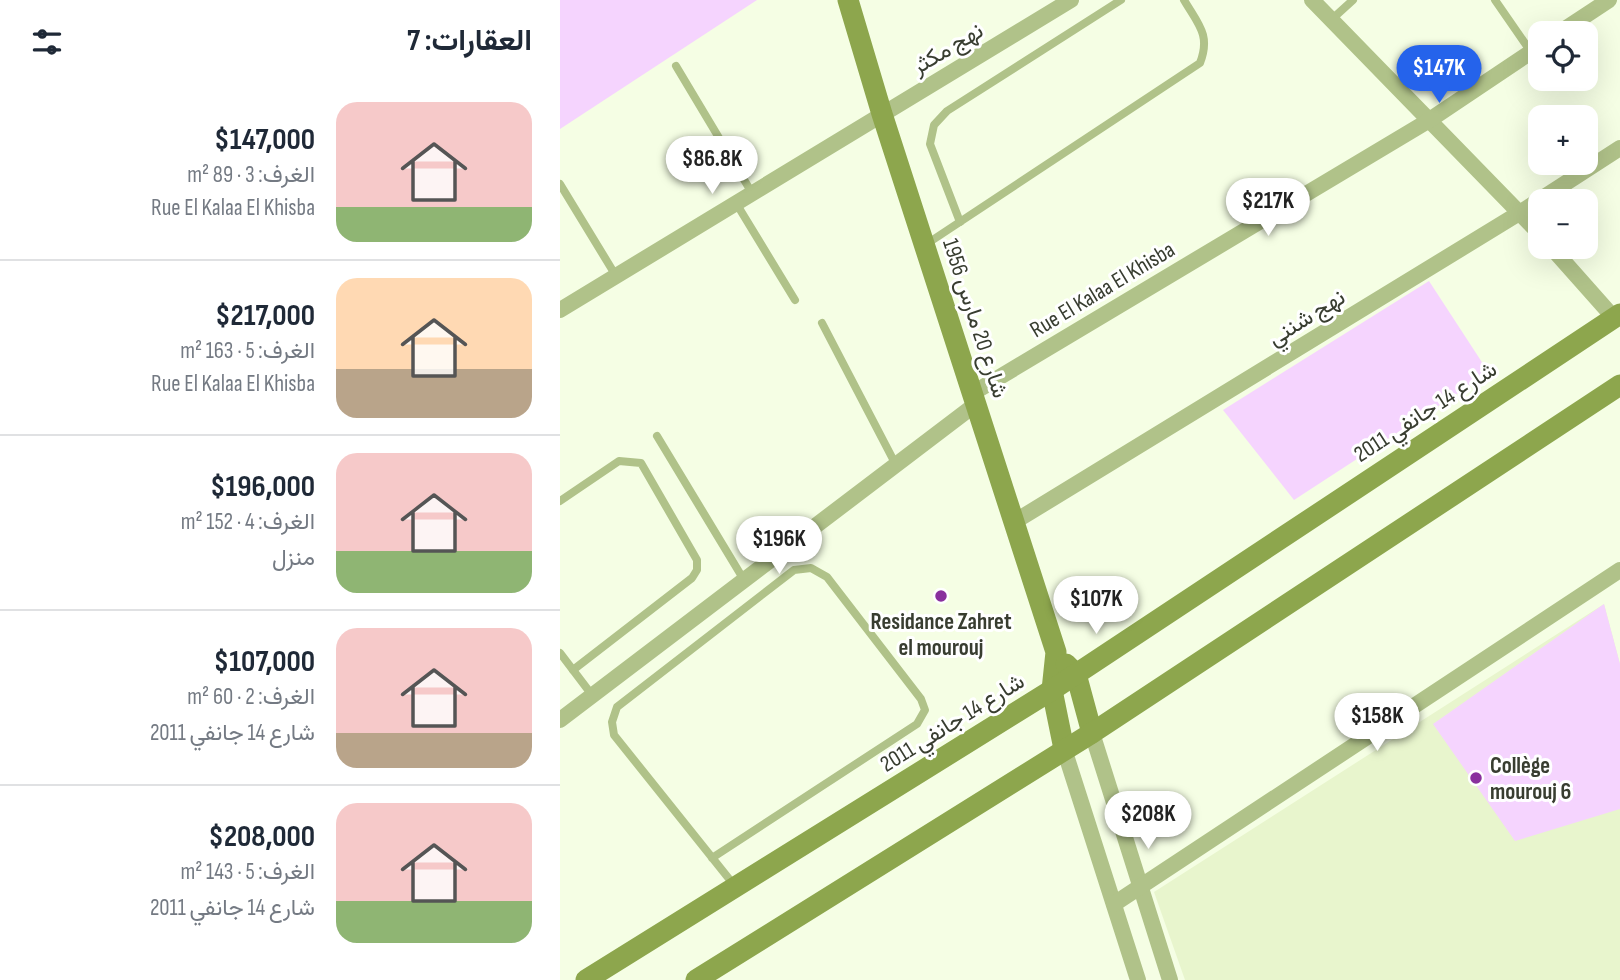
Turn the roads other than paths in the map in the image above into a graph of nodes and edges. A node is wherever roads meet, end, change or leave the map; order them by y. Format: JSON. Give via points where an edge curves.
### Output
{"nodes":[{"id":1,"x":848,"y":0,"type":"edge"},
{"id":2,"x":1071,"y":0,"type":"edge"},
{"id":3,"x":1121,"y":0,"type":"edge"},
{"id":4,"x":1184,"y":0,"type":"edge"},
{"id":5,"x":1312,"y":0,"type":"edge"},
{"id":6,"x":1353,"y":0,"type":"edge"},
{"id":7,"x":1495,"y":0,"type":"edge"},
{"id":8,"x":1609,"y":0,"type":"edge"},
{"id":9,"x":1331,"y":20,"type":"junction"},
{"id":10,"x":1577,"y":21,"type":"edge"},
{"id":11,"x":1528,"y":39,"type":"edge"},
{"id":12,"x":1528,"y":54,"type":"edge"},
{"id":13,"x":676,"y":66,"type":"dead end"},
{"id":14,"x":882,"y":114,"type":"junction"},
{"id":15,"x":1428,"y":121,"type":"junction"},
{"id":16,"x":1620,"y":148,"type":"edge"},
{"id":17,"x":560,"y":184,"type":"edge"},
{"id":18,"x":752,"y":193,"type":"junction"},
{"id":19,"x":736,"y":203,"type":"junction"},
{"id":20,"x":1521,"y":212,"type":"junction"},
{"id":21,"x":1528,"y":220,"type":"edge"},
{"id":22,"x":960,"y":222,"type":"junction"},
{"id":23,"x":925,"y":245,"type":"junction"},
{"id":24,"x":1562,"y":259,"type":"edge"},
{"id":25,"x":616,"y":276,"type":"junction"},
{"id":26,"x":796,"y":300,"type":"dead end"},
{"id":27,"x":560,"y":310,"type":"edge"},
{"id":28,"x":1617,"y":316,"type":"edge"},
{"id":29,"x":822,"y":323,"type":"dead end"},
{"id":30,"x":1620,"y":385,"type":"edge"},
{"id":31,"x":974,"y":399,"type":"junction"},
{"id":32,"x":657,"y":436,"type":"dead end"},
{"id":33,"x":896,"y":465,"type":"junction"},
{"id":34,"x":560,"y":501,"type":"edge"},
{"id":35,"x":1014,"y":522,"type":"junction"},
{"id":36,"x":1620,"y":570,"type":"edge"},
{"id":37,"x":744,"y":580,"type":"junction"},
{"id":38,"x":1056,"y":652,"type":"junction"},
{"id":39,"x":560,"y":653,"type":"edge"},
{"id":40,"x":573,"y":670,"type":"junction"},
{"id":41,"x":1076,"y":674,"type":"junction"},
{"id":42,"x":1052,"y":690,"type":"junction"},
{"id":43,"x":592,"y":695,"type":"junction"},
{"id":44,"x":560,"y":720,"type":"edge"},
{"id":45,"x":1092,"y":733,"type":"junction"},
{"id":46,"x":1064,"y":749,"type":"junction"},
{"id":47,"x":712,"y":858,"type":"junction"},
{"id":48,"x":736,"y":887,"type":"junction"},
{"id":49,"x":1140,"y":888,"type":"junction"},
{"id":50,"x":1114,"y":904,"type":"junction"},
{"id":51,"x":586,"y":980,"type":"edge"},
{"id":52,"x":696,"y":980,"type":"edge"},
{"id":53,"x":1138,"y":980,"type":"edge"},
{"id":54,"x":1170,"y":980,"type":"edge"}],
"edges":[{"from":1,"to":14,"type":"street","name":"شارع 20 مارس 1956"},
{"from":2,"to":14,"type":"street","name":"نهج مكثر"},
{"from":3,"to":22,"type":"lane","via":[[947,111],[934,125],[930,144]]},
{"from":4,"to":22,"type":"lane","via":[[1205,37],[1200,63]]},
{"from":5,"to":9,"type":"street"},
{"from":6,"to":9,"type":"lane"},
{"from":7,"to":11,"type":"lane"},
{"from":8,"to":10,"type":"street"},
{"from":9,"to":15,"type":"street"},
{"from":12,"to":15,"type":"street","name":"Rue El Kalaa El Khisba"},
{"from":13,"to":18,"type":"lane"},
{"from":14,"to":18,"type":"street","name":"نهج مكثر"},
{"from":14,"to":23,"type":"street","name":"شارع 20 مارس 1956"},
{"from":15,"to":20,"type":"street"},
{"from":15,"to":31,"type":"street","name":"Rue El Kalaa El Khisba"},
{"from":16,"to":20,"type":"street","name":"نهج شنني"},
{"from":17,"to":25,"type":"lane"},
{"from":18,"to":19,"type":"street","name":"نهج مكثر"},
{"from":19,"to":25,"type":"street","name":"نهج مكثر"},
{"from":19,"to":26,"type":"lane"},
{"from":20,"to":21,"type":"street"},
{"from":20,"to":35,"type":"street","name":"نهج شنني"},
{"from":22,"to":23,"type":"lane"},
{"from":23,"to":31,"type":"street","name":"شارع 20 مارس 1956"},
{"from":24,"to":28,"type":"street"},
{"from":25,"to":27,"type":"street","name":"نهج مكثر"},
{"from":28,"to":41,"type":"street","name":"شارع 14 جانفي 2011"},
{"from":29,"to":33,"type":"lane"},
{"from":30,"to":45,"type":"street"},
{"from":31,"to":33,"type":"street","name":"Rue El Kalaa El Khisba"},
{"from":31,"to":35,"type":"street","name":"شارع 20 مارس 1956"},
{"from":32,"to":37,"type":"lane"},
{"from":33,"to":37,"type":"street","name":"Rue El Kalaa El Khisba"},
{"from":34,"to":40,"type":"lane","via":[[619,461],[641,463],[697,560],[692,578]]},
{"from":35,"to":38,"type":"street","name":"شارع 20 مارس 1956"},
{"from":36,"to":49,"type":"street"},
{"from":37,"to":43,"type":"street","name":"Rue El Kalaa El Khisba"},
{"from":38,"to":41,"type":"street","name":"شارع 20 مارس 1956"},
{"from":38,"to":42,"type":"street","name":"شارع 20 مارس 1956"},
{"from":39,"to":40,"type":"lane"},
{"from":40,"to":43,"type":"lane"},
{"from":41,"to":42,"type":"street","name":"شارع 14 جانفي 2011"},
{"from":41,"to":45,"type":"street"},
{"from":42,"to":46,"type":"street","name":"شارع 20 مارس 1956"},
{"from":42,"to":48,"type":"street","name":"شارع 14 جانفي 2011"},
{"from":43,"to":44,"type":"street","name":"Rue El Kalaa El Khisba"},
{"from":45,"to":46,"type":"street"},
{"from":45,"to":49,"type":"street"},
{"from":46,"to":50,"type":"street"},
{"from":46,"to":52,"type":"street"},
{"from":47,"to":47,"type":"lane","via":[[917,724],[925,710],[827,577],[811,568],[794,570],[617,707],[614,735]]},
{"from":47,"to":48,"type":"lane"},
{"from":48,"to":51,"type":"street","name":"شارع 14 جانفي 2011"},
{"from":49,"to":50,"type":"street"},
{"from":49,"to":54,"type":"street"},
{"from":50,"to":53,"type":"street"}]}
